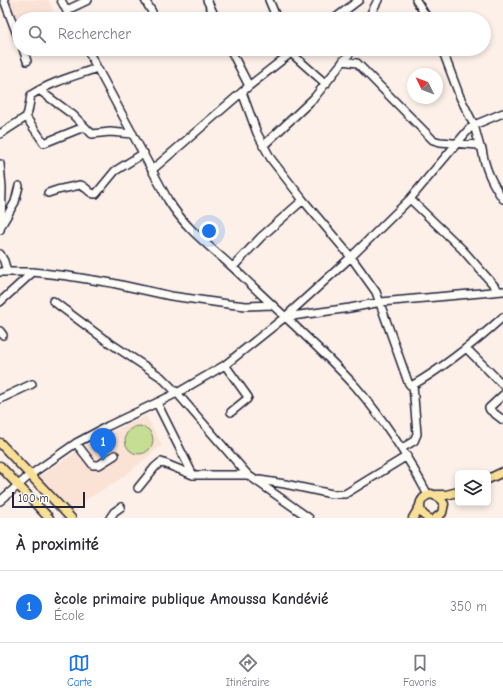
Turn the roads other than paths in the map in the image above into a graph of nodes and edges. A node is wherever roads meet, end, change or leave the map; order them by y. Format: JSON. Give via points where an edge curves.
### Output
{"nodes":[{"id":1,"x":61,"y":0,"type":"edge"},
{"id":2,"x":88,"y":0,"type":"edge"},
{"id":3,"x":145,"y":0,"type":"edge"},
{"id":4,"x":207,"y":0,"type":"edge"},
{"id":5,"x":269,"y":0,"type":"edge"},
{"id":6,"x":359,"y":0,"type":"edge"},
{"id":7,"x":378,"y":0,"type":"edge"},
{"id":8,"x":416,"y":0,"type":"edge"},
{"id":9,"x":3,"y":4,"type":"edge"},
{"id":10,"x":67,"y":10,"type":"joint"},
{"id":11,"x":152,"y":12,"type":"dead end"},
{"id":12,"x":213,"y":12,"type":"edge"},
{"id":13,"x":274,"y":12,"type":"edge"},
{"id":14,"x":343,"y":12,"type":"edge"},
{"id":15,"x":372,"y":12,"type":"edge"},
{"id":16,"x":424,"y":12,"type":"edge"},
{"id":17,"x":12,"y":24,"type":"edge"},
{"id":18,"x":25,"y":56,"type":"edge"},
{"id":19,"x":91,"y":56,"type":"edge"},
{"id":20,"x":234,"y":56,"type":"edge"},
{"id":21,"x":285,"y":56,"type":"edge"},
{"id":22,"x":298,"y":56,"type":"edge"},
{"id":23,"x":348,"y":56,"type":"edge"},
{"id":24,"x":355,"y":56,"type":"edge"},
{"id":25,"x":445,"y":56,"type":"edge"},
{"id":26,"x":27,"y":61,"type":"dead end"},
{"id":27,"x":343,"y":62,"type":"junction"},
{"id":28,"x":357,"y":63,"type":"junction"},
{"id":29,"x":97,"y":68,"type":"junction"},
{"id":30,"x":326,"y":84,"type":"junction"},
{"id":31,"x":249,"y":86,"type":"junction"},
{"id":32,"x":39,"y":90,"type":"junction"},
{"id":33,"x":242,"y":92,"type":"junction"},
{"id":34,"x":503,"y":113,"type":"edge"},
{"id":35,"x":26,"y":117,"type":"junction"},
{"id":36,"x":474,"y":125,"type":"junction"},
{"id":37,"x":84,"y":127,"type":"junction"},
{"id":38,"x":0,"y":134,"type":"edge"},
{"id":39,"x":133,"y":134,"type":"junction"},
{"id":40,"x":457,"y":143,"type":"junction"},
{"id":41,"x":263,"y":146,"type":"junction"},
{"id":42,"x":480,"y":147,"type":"junction"},
{"id":43,"x":144,"y":153,"type":"junction"},
{"id":44,"x":0,"y":164,"type":"edge"},
{"id":45,"x":152,"y":170,"type":"junction"},
{"id":46,"x":19,"y":186,"type":"dead end"},
{"id":47,"x":48,"y":193,"type":"dead end"},
{"id":48,"x":410,"y":199,"type":"junction"},
{"id":49,"x":503,"y":199,"type":"edge"},
{"id":50,"x":303,"y":200,"type":"junction"},
{"id":51,"x":1,"y":228,"type":"edge"},
{"id":52,"x":0,"y":254,"type":"edge"},
{"id":53,"x":351,"y":257,"type":"junction"},
{"id":54,"x":233,"y":267,"type":"junction"},
{"id":55,"x":4,"y":272,"type":"edge"},
{"id":56,"x":33,"y":272,"type":"junction"},
{"id":57,"x":500,"y":290,"type":"edge"},
{"id":58,"x":53,"y":301,"type":"dead end"},
{"id":59,"x":0,"y":302,"type":"edge"},
{"id":60,"x":380,"y":302,"type":"junction"},
{"id":61,"x":271,"y":305,"type":"junction"},
{"id":62,"x":503,"y":317,"type":"edge"},
{"id":63,"x":285,"y":318,"type":"junction"},
{"id":64,"x":466,"y":348,"type":"junction"},
{"id":65,"x":225,"y":365,"type":"junction"},
{"id":66,"x":32,"y":384,"type":"dead end"},
{"id":67,"x":414,"y":385,"type":"junction"},
{"id":68,"x":503,"y":385,"type":"edge"},
{"id":69,"x":176,"y":393,"type":"junction"},
{"id":70,"x":503,"y":395,"type":"edge"},
{"id":71,"x":0,"y":399,"type":"edge"},
{"id":72,"x":157,"y":403,"type":"junction"},
{"id":73,"x":231,"y":412,"type":"dead end"},
{"id":74,"x":503,"y":420,"type":"edge"},
{"id":75,"x":0,"y":443,"type":"edge"},
{"id":76,"x":76,"y":443,"type":"junction"},
{"id":77,"x":402,"y":448,"type":"junction"},
{"id":78,"x":115,"y":455,"type":"dead end"},
{"id":79,"x":407,"y":456,"type":"junction"},
{"id":80,"x":0,"y":466,"type":"edge"},
{"id":81,"x":503,"y":472,"type":"edge"},
{"id":82,"x":30,"y":475,"type":"junction"},
{"id":83,"x":192,"y":475,"type":"junction"},
{"id":84,"x":248,"y":475,"type":"junction"},
{"id":85,"x":491,"y":478,"type":"edge"},
{"id":86,"x":256,"y":480,"type":"junction"},
{"id":87,"x":18,"y":485,"type":"junction"},
{"id":88,"x":138,"y":488,"type":"dead end"},
{"id":89,"x":455,"y":493,"type":"edge"},
{"id":90,"x":433,"y":495,"type":"junction"},
{"id":91,"x":455,"y":498,"type":"edge"},
{"id":92,"x":0,"y":501,"type":"edge"},
{"id":93,"x":420,"y":506,"type":"junction"},
{"id":94,"x":121,"y":508,"type":"dead end"},
{"id":95,"x":444,"y":509,"type":"junction"},
{"id":96,"x":49,"y":518,"type":"edge"},
{"id":97,"x":71,"y":518,"type":"edge"},
{"id":98,"x":110,"y":518,"type":"edge"},
{"id":99,"x":309,"y":518,"type":"edge"},
{"id":100,"x":413,"y":518,"type":"edge"},
{"id":101,"x":428,"y":518,"type":"edge"},
{"id":102,"x":437,"y":518,"type":"edge"}],
"edges":[{"from":1,"to":10,"type":"street"},
{"from":2,"to":10,"type":"street"},
{"from":3,"to":11,"type":"street"},
{"from":4,"to":12,"type":"street"},
{"from":5,"to":13,"type":"street"},
{"from":6,"to":14,"type":"street"},
{"from":7,"to":15,"type":"street"},
{"from":8,"to":16,"type":"street"},
{"from":9,"to":17,"type":"street"},
{"from":18,"to":26,"type":"street"},
{"from":19,"to":29,"type":"street"},
{"from":20,"to":31,"type":"street"},
{"from":21,"to":31,"type":"street"},
{"from":22,"to":30,"type":"street"},
{"from":23,"to":27,"type":"street"},
{"from":24,"to":28,"type":"street"},
{"from":25,"to":36,"type":"street","via":[[460,98]]},
{"from":27,"to":28,"type":"street"},
{"from":27,"to":30,"type":"street"},
{"from":28,"to":40,"type":"street","via":[[433,140]]},
{"from":29,"to":32,"type":"street"},
{"from":29,"to":39,"type":"street"},
{"from":30,"to":41,"type":"street"},
{"from":31,"to":33,"type":"street"},
{"from":32,"to":35,"type":"street","via":[[31,95]]},
{"from":32,"to":37,"type":"street"},
{"from":33,"to":41,"type":"street"},
{"from":33,"to":45,"type":"street"},
{"from":34,"to":36,"type":"street"},
{"from":35,"to":37,"type":"street","via":[[44,143]]},
{"from":35,"to":38,"type":"street"},
{"from":36,"to":40,"type":"street"},
{"from":36,"to":42,"type":"street"},
{"from":37,"to":39,"type":"street","via":[[95,135],[110,132]]},
{"from":39,"to":43,"type":"street"},
{"from":40,"to":42,"type":"street"},
{"from":40,"to":48,"type":"street"},
{"from":41,"to":50,"type":"street"},
{"from":42,"to":49,"type":"street","via":[[486,168]]},
{"from":43,"to":45,"type":"street"},
{"from":43,"to":47,"type":"street","via":[[115,171],[96,194],[91,193],[83,185]]},
{"from":44,"to":51,"type":"street"},
{"from":45,"to":54,"type":"street","via":[[182,220]]},
{"from":46,"to":51,"type":"street","via":[[15,202]]},
{"from":48,"to":53,"type":"street"},
{"from":48,"to":57,"type":"street"},
{"from":50,"to":53,"type":"street"},
{"from":50,"to":54,"type":"street","via":[[261,237]]},
{"from":52,"to":55,"type":"street","via":[[4,261]]},
{"from":53,"to":60,"type":"street","via":[[376,292]]},
{"from":53,"to":63,"type":"street"},
{"from":54,"to":61,"type":"street"},
{"from":55,"to":56,"type":"street"},
{"from":56,"to":59,"type":"street"},
{"from":56,"to":61,"type":"street","via":[[228,304]]},
{"from":57,"to":60,"type":"street"},
{"from":58,"to":69,"type":"street","via":[[161,377]]},
{"from":60,"to":63,"type":"street"},
{"from":60,"to":67,"type":"street","via":[[408,382]]},
{"from":61,"to":63,"type":"street"},
{"from":62,"to":64,"type":"street"},
{"from":63,"to":65,"type":"street"},
{"from":63,"to":77,"type":"street","via":[[318,347],[356,387]]},
{"from":64,"to":67,"type":"street"},
{"from":64,"to":68,"type":"street"},
{"from":65,"to":69,"type":"street"},
{"from":65,"to":73,"type":"street","via":[[248,396]]},
{"from":66,"to":71,"type":"street"},
{"from":67,"to":77,"type":"street","via":[[417,434],[414,441]]},
{"from":69,"to":72,"type":"street"},
{"from":69,"to":84,"type":"street"},
{"from":70,"to":74,"type":"street","via":[[489,408]]},
{"from":72,"to":76,"type":"street"},
{"from":72,"to":83,"type":"street"},
{"from":75,"to":82,"type":"main road"},
{"from":76,"to":78,"type":"street","via":[[93,465],[99,465]]},
{"from":76,"to":82,"type":"street"},
{"from":77,"to":79,"type":"street"},
{"from":79,"to":86,"type":"street","via":[[345,494],[339,495]]},
{"from":79,"to":90,"type":"street"},
{"from":80,"to":87,"type":"main road"},
{"from":81,"to":85,"type":"main road"},
{"from":82,"to":87,"type":"street"},
{"from":82,"to":97,"type":"main road"},
{"from":83,"to":84,"type":"street"},
{"from":83,"to":88,"type":"street","via":[[161,462]]},
{"from":84,"to":86,"type":"street"},
{"from":86,"to":99,"type":"street"},
{"from":87,"to":92,"type":"street"},
{"from":87,"to":96,"type":"main road"},
{"from":89,"to":90,"type":"main road"},
{"from":90,"to":93,"type":"main road","via":[[423,498]]},
{"from":90,"to":95,"type":"main road","via":[[442,500]]},
{"from":91,"to":95,"type":"main road"},
{"from":93,"to":100,"type":"main road"},
{"from":93,"to":101,"type":"main road","via":[[422,513]]},
{"from":94,"to":98,"type":"street"},
{"from":95,"to":102,"type":"main road"}]}
